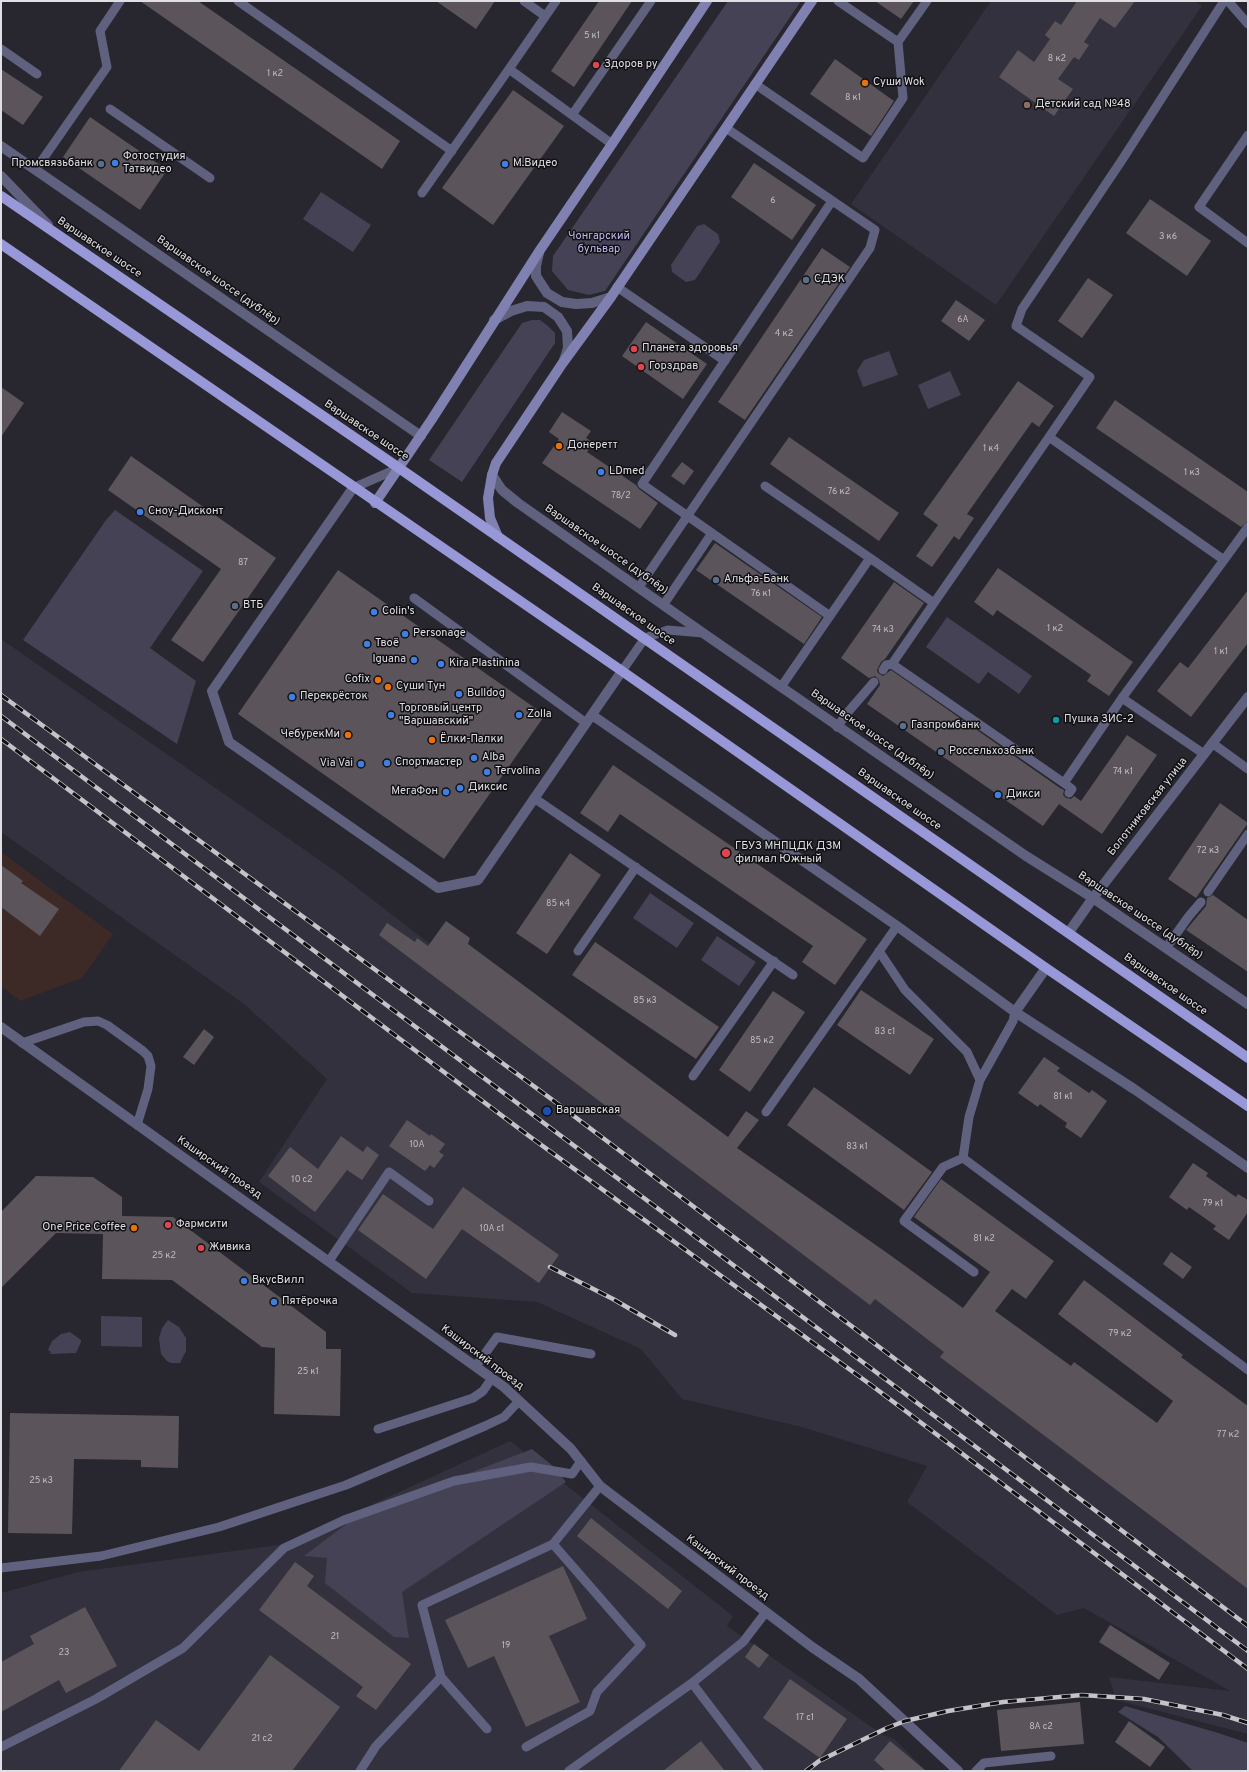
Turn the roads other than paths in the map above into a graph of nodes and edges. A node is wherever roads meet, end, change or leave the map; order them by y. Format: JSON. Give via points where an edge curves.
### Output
{"nodes":[{"id":1,"x":120,"y":1,"type":"edge"},
{"id":2,"x":238,"y":1,"type":"edge"},
{"id":3,"x":524,"y":1,"type":"edge"},
{"id":4,"x":556,"y":1,"type":"edge"},
{"id":5,"x":652,"y":1,"type":"edge"},
{"id":6,"x":707,"y":1,"type":"edge"},
{"id":7,"x":812,"y":1,"type":"edge"},
{"id":8,"x":838,"y":1,"type":"edge"},
{"id":9,"x":927,"y":1,"type":"edge"},
{"id":10,"x":1224,"y":1,"type":"edge"},
{"id":11,"x":1228,"y":1,"type":"edge"},
{"id":12,"x":545,"y":16,"type":"junction"},
{"id":13,"x":1248,"y":24,"type":"edge"},
{"id":14,"x":898,"y":42,"type":"junction"},
{"id":15,"x":1,"y":49,"type":"edge"},
{"id":16,"x":509,"y":69,"type":"junction"},
{"id":17,"x":37,"y":74,"type":"dead end"},
{"id":18,"x":755,"y":84,"type":"junction"},
{"id":19,"x":110,"y":109,"type":"dead end"},
{"id":20,"x":572,"y":115,"type":"junction"},
{"id":21,"x":726,"y":128,"type":"junction"},
{"id":22,"x":1248,"y":135,"type":"edge"},
{"id":23,"x":612,"y":144,"type":"junction"},
{"id":24,"x":1,"y":146,"type":"edge"},
{"id":25,"x":452,"y":151,"type":"junction"},
{"id":26,"x":36,"y":169,"type":"junction"},
{"id":27,"x":1,"y":176,"type":"edge"},
{"id":28,"x":210,"y":178,"type":"dead end"},
{"id":29,"x":422,"y":194,"type":"dead end"},
{"id":30,"x":1,"y":196,"type":"edge"},
{"id":31,"x":832,"y":201,"type":"junction"},
{"id":32,"x":55,"y":233,"type":"junction"},
{"id":33,"x":1248,"y":243,"type":"edge"},
{"id":34,"x":1,"y":244,"type":"edge"},
{"id":35,"x":540,"y":250,"type":"junction"},
{"id":36,"x":617,"y":287,"type":"junction"},
{"id":37,"x":611,"y":297,"type":"junction"},
{"id":38,"x":494,"y":320,"type":"junction"},
{"id":39,"x":725,"y":361,"type":"junction"},
{"id":40,"x":562,"y":364,"type":"junction"},
{"id":41,"x":421,"y":436,"type":"junction"},
{"id":42,"x":1049,"y":437,"type":"junction"},
{"id":43,"x":399,"y":468,"type":"junction"},
{"id":44,"x":492,"y":475,"type":"junction"},
{"id":45,"x":765,"y":486,"type":"dead end"},
{"id":46,"x":353,"y":488,"type":"junction"},
{"id":47,"x":375,"y":503,"type":"junction"},
{"id":48,"x":687,"y":515,"type":"junction"},
{"id":49,"x":1248,"y":527,"type":"edge"},
{"id":50,"x":712,"y":533,"type":"junction"},
{"id":51,"x":498,"y":537,"type":"junction"},
{"id":52,"x":870,"y":558,"type":"junction"},
{"id":53,"x":1224,"y":560,"type":"junction"},
{"id":54,"x":639,"y":587,"type":"junction"},
{"id":55,"x":414,"y":598,"type":"dead end"},
{"id":56,"x":934,"y":603,"type":"junction"},
{"id":57,"x":664,"y":604,"type":"junction"},
{"id":58,"x":830,"y":616,"type":"junction"},
{"id":59,"x":703,"y":633,"type":"junction"},
{"id":60,"x":645,"y":638,"type":"junction"},
{"id":61,"x":892,"y":664,"type":"junction"},
{"id":62,"x":883,"y":670,"type":"dead end"},
{"id":63,"x":622,"y":671,"type":"junction"},
{"id":64,"x":874,"y":682,"type":"dead end"},
{"id":65,"x":781,"y":687,"type":"junction"},
{"id":66,"x":1122,"y":698,"type":"junction"},
{"id":67,"x":1248,"y":698,"type":"edge"},
{"id":68,"x":589,"y":719,"type":"junction"},
{"id":69,"x":837,"y":727,"type":"junction"},
{"id":70,"x":1212,"y":743,"type":"junction"},
{"id":71,"x":1204,"y":754,"type":"junction"},
{"id":72,"x":1248,"y":769,"type":"edge"},
{"id":73,"x":1064,"y":783,"type":"junction"},
{"id":74,"x":1069,"y":793,"type":"dead end"},
{"id":75,"x":534,"y":798,"type":"junction"},
{"id":76,"x":1248,"y":834,"type":"edge"},
{"id":77,"x":636,"y":867,"type":"junction"},
{"id":78,"x":1208,"y":892,"type":"dead end"},
{"id":79,"x":1093,"y":898,"type":"junction"},
{"id":80,"x":1201,"y":902,"type":"dead end"},
{"id":81,"x":897,"y":926,"type":"junction"},
{"id":82,"x":1068,"y":932,"type":"junction"},
{"id":83,"x":1166,"y":948,"type":"junction"},
{"id":84,"x":578,"y":951,"type":"dead end"},
{"id":85,"x":879,"y":951,"type":"junction"},
{"id":86,"x":774,"y":961,"type":"junction"},
{"id":87,"x":1046,"y":968,"type":"junction"},
{"id":88,"x":793,"y":974,"type":"dead end"},
{"id":89,"x":1248,"y":1004,"type":"edge"},
{"id":90,"x":1015,"y":1012,"type":"junction"},
{"id":91,"x":1,"y":1027,"type":"edge"},
{"id":92,"x":22,"y":1043,"type":"junction"},
{"id":93,"x":1248,"y":1058,"type":"edge"},
{"id":94,"x":693,"y":1076,"type":"dead end"},
{"id":95,"x":980,"y":1080,"type":"junction"},
{"id":96,"x":1248,"y":1106,"type":"edge"},
{"id":97,"x":766,"y":1112,"type":"dead end"},
{"id":98,"x":137,"y":1125,"type":"junction"},
{"id":99,"x":963,"y":1158,"type":"junction"},
{"id":100,"x":1248,"y":1168,"type":"edge"},
{"id":101,"x":429,"y":1201,"type":"dead end"},
{"id":102,"x":329,"y":1261,"type":"junction"},
{"id":103,"x":974,"y":1272,"type":"dead end"},
{"id":104,"x":592,"y":1354,"type":"dead end"},
{"id":105,"x":476,"y":1366,"type":"junction"},
{"id":106,"x":1248,"y":1370,"type":"edge"},
{"id":107,"x":492,"y":1378,"type":"junction"},
{"id":108,"x":519,"y":1400,"type":"junction"},
{"id":109,"x":378,"y":1429,"type":"dead end"},
{"id":110,"x":582,"y":1461,"type":"junction"},
{"id":111,"x":600,"y":1486,"type":"junction"},
{"id":112,"x":553,"y":1544,"type":"junction"},
{"id":113,"x":1,"y":1568,"type":"edge"},
{"id":114,"x":766,"y":1612,"type":"junction"},
{"id":115,"x":441,"y":1677,"type":"junction"},
{"id":116,"x":692,"y":1683,"type":"junction"},
{"id":117,"x":487,"y":1729,"type":"dead end"},
{"id":118,"x":1,"y":1747,"type":"edge"},
{"id":119,"x":526,"y":1747,"type":"dead end"},
{"id":120,"x":1051,"y":1756,"type":"dead end"},
{"id":121,"x":360,"y":1771,"type":"edge"},
{"id":122,"x":569,"y":1771,"type":"edge"},
{"id":123,"x":759,"y":1771,"type":"edge"},
{"id":124,"x":958,"y":1771,"type":"edge"},
{"id":125,"x":976,"y":1771,"type":"edge"}],
"edges":[{"from":1,"to":26,"type":"lane","via":[[100,31],[107,67]]},
{"from":2,"to":25,"type":"lane"},
{"from":3,"to":12,"type":"lane"},
{"from":4,"to":12,"type":"lane"},
{"from":5,"to":20,"type":"lane"},
{"from":6,"to":23,"type":"main road"},
{"from":7,"to":18,"type":"main road"},
{"from":8,"to":14,"type":"lane"},
{"from":9,"to":14,"type":"lane"},
{"from":10,"to":42,"type":"lane","via":[[1022,309],[1016,326],[1090,377]]},
{"from":11,"to":13,"type":"lane"},
{"from":12,"to":16,"type":"lane"},
{"from":14,"to":18,"type":"lane","via":[[903,98],[863,158]]},
{"from":15,"to":17,"type":"lane"},
{"from":16,"to":20,"type":"lane"},
{"from":16,"to":25,"type":"lane"},
{"from":18,"to":21,"type":"main road"},
{"from":19,"to":28,"type":"lane"},
{"from":20,"to":23,"type":"lane"},
{"from":21,"to":31,"type":"lane"},
{"from":21,"to":36,"type":"main road"},
{"from":22,"to":33,"type":"lane","via":[[1199,207]]},
{"from":23,"to":35,"type":"main road"},
{"from":24,"to":26,"type":"street","name":"Варшавское шоссе (дублёр)"},
{"from":25,"to":29,"type":"lane"},
{"from":26,"to":41,"type":"street","name":"Варшавское шоссе (дублёр)"},
{"from":27,"to":32,"type":"street"},
{"from":30,"to":32,"type":"main road","name":"Варшавское шоссе"},
{"from":31,"to":39,"type":"lane"},
{"from":31,"to":48,"type":"lane","via":[[875,230],[870,248]]},
{"from":32,"to":43,"type":"main road","name":"Варшавское шоссе"},
{"from":34,"to":46,"type":"main road"},
{"from":35,"to":37,"type":"street","via":[[536,276],[546,293],[562,302],[576,304],[592,303]]},
{"from":35,"to":38,"type":"main road"},
{"from":36,"to":37,"type":"main road"},
{"from":36,"to":39,"type":"lane"},
{"from":37,"to":40,"type":"main road"},
{"from":38,"to":40,"type":"street","via":[[527,306],[544,308],[558,317],[567,331],[568,348]]},
{"from":38,"to":41,"type":"main road"},
{"from":39,"to":48,"type":"lane","via":[[642,484]]},
{"from":40,"to":44,"type":"main road","via":[[496,463]]},
{"from":41,"to":43,"type":"main road"},
{"from":42,"to":53,"type":"lane"},
{"from":42,"to":56,"type":"lane"},
{"from":43,"to":46,"type":"lane"},
{"from":43,"to":47,"type":"main road"},
{"from":43,"to":51,"type":"main road","name":"Варшавское шоссе"},
{"from":44,"to":51,"type":"main road","via":[[488,498],[490,518]]},
{"from":44,"to":54,"type":"street","name":"Варшавское шоссе (дублёр)","via":[[502,490]]},
{"from":45,"to":52,"type":"lane"},
{"from":46,"to":47,"type":"main road"},
{"from":46,"to":75,"type":"street","via":[[212,691],[229,742],[438,888],[478,880]]},
{"from":47,"to":63,"type":"main road"},
{"from":48,"to":50,"type":"lane"},
{"from":48,"to":54,"type":"lane"},
{"from":49,"to":53,"type":"lane"},
{"from":50,"to":57,"type":"lane"},
{"from":50,"to":58,"type":"lane"},
{"from":51,"to":60,"type":"main road","name":"Варшавское шоссе"},
{"from":52,"to":56,"type":"lane"},
{"from":52,"to":58,"type":"lane"},
{"from":53,"to":66,"type":"lane"},
{"from":54,"to":57,"type":"street","name":"Варшавское шоссе (дублёр)"},
{"from":55,"to":68,"type":"lane"},
{"from":56,"to":61,"type":"lane"},
{"from":57,"to":59,"type":"street","name":"Варшавское шоссе (дублёр)"},
{"from":58,"to":65,"type":"lane"},
{"from":59,"to":60,"type":"lane","via":[[668,630]]},
{"from":59,"to":65,"type":"street","name":"Варшавское шоссе (дублёр)"},
{"from":60,"to":63,"type":"lane"},
{"from":60,"to":82,"type":"main road","name":"Варшавское шоссе"},
{"from":61,"to":62,"type":"lane","via":[[886,665]]},
{"from":61,"to":73,"type":"lane"},
{"from":63,"to":68,"type":"street"},
{"from":63,"to":87,"type":"main road"},
{"from":64,"to":69,"type":"lane"},
{"from":65,"to":69,"type":"street","name":"Варшавское шоссе (дублёр)"},
{"from":66,"to":71,"type":"lane"},
{"from":66,"to":73,"type":"lane"},
{"from":67,"to":70,"type":"street","name":"Болотниковская улица"},
{"from":68,"to":75,"type":"street"},
{"from":68,"to":81,"type":"street"},
{"from":69,"to":79,"type":"street","name":"Варшавское шоссе (дублёр)","via":[[1026,856]]},
{"from":70,"to":71,"type":"street","name":"Болотниковская улица"},
{"from":70,"to":72,"type":"lane"},
{"from":71,"to":79,"type":"street","name":"Болотниковская улица"},
{"from":73,"to":74,"type":"lane","via":[[1072,789]]},
{"from":75,"to":77,"type":"lane"},
{"from":76,"to":78,"type":"lane"},
{"from":77,"to":84,"type":"lane"},
{"from":77,"to":86,"type":"lane"},
{"from":79,"to":82,"type":"street","name":"Болотниковская улица"},
{"from":79,"to":83,"type":"street","name":"Варшавское шоссе (дублёр)"},
{"from":80,"to":83,"type":"lane"},
{"from":81,"to":85,"type":"lane"},
{"from":81,"to":90,"type":"street"},
{"from":82,"to":93,"type":"main road","name":"Варшавское шоссе"},
{"from":83,"to":89,"type":"street","name":"Варшавское шоссе (дублёр)"},
{"from":85,"to":95,"type":"lane","via":[[905,990],[967,1052]]},
{"from":85,"to":97,"type":"lane"},
{"from":86,"to":88,"type":"lane"},
{"from":86,"to":94,"type":"lane"},
{"from":87,"to":90,"type":"street"},
{"from":87,"to":96,"type":"main road"},
{"from":90,"to":95,"type":"lane","via":[[1013,1021]]},
{"from":90,"to":100,"type":"street","via":[[1134,1089]]},
{"from":91,"to":92,"type":"street","name":"Каширский проезд"},
{"from":92,"to":98,"type":"street","name":"Каширский проезд"},
{"from":92,"to":98,"type":"lane","via":[[84,1022],[98,1021],[107,1025],[143,1051],[148,1056],[151,1066],[148,1089]]},
{"from":95,"to":99,"type":"lane","via":[[969,1117]]},
{"from":98,"to":102,"type":"street","name":"Каширский проезд"},
{"from":99,"to":103,"type":"lane","via":[[943,1167],[904,1221]]},
{"from":99,"to":106,"type":"lane"},
{"from":101,"to":102,"type":"lane","via":[[389,1172]]},
{"from":102,"to":105,"type":"street","name":"Каширский проезд"},
{"from":104,"to":105,"type":"lane","via":[[497,1337]]},
{"from":105,"to":107,"type":"street","name":"Каширский проезд"},
{"from":107,"to":108,"type":"street","name":"Каширский проезд"},
{"from":107,"to":109,"type":"lane","via":[[473,1398]]},
{"from":108,"to":110,"type":"street","name":"Каширский проезд"},
{"from":108,"to":113,"type":"lane","via":[[504,1417],[346,1485],[219,1527],[101,1556]]},
{"from":110,"to":111,"type":"street","name":"Каширский проезд"},
{"from":110,"to":118,"type":"lane","via":[[572,1474],[531,1467],[454,1481],[344,1520],[284,1548],[183,1648],[96,1699]]},
{"from":111,"to":112,"type":"lane"},
{"from":111,"to":114,"type":"street","name":"Каширский проезд"},
{"from":112,"to":115,"type":"lane","via":[[422,1605]]},
{"from":112,"to":119,"type":"lane","via":[[642,1645],[597,1692],[590,1711]]},
{"from":114,"to":116,"type":"lane","via":[[744,1642]]},
{"from":114,"to":124,"type":"street","name":"Каширский проезд","via":[[859,1679]]},
{"from":115,"to":117,"type":"lane"},
{"from":115,"to":121,"type":"lane","via":[[376,1746]]},
{"from":116,"to":122,"type":"lane"},
{"from":116,"to":123,"type":"lane"},
{"from":120,"to":125,"type":"lane","via":[[984,1762]]}]}
